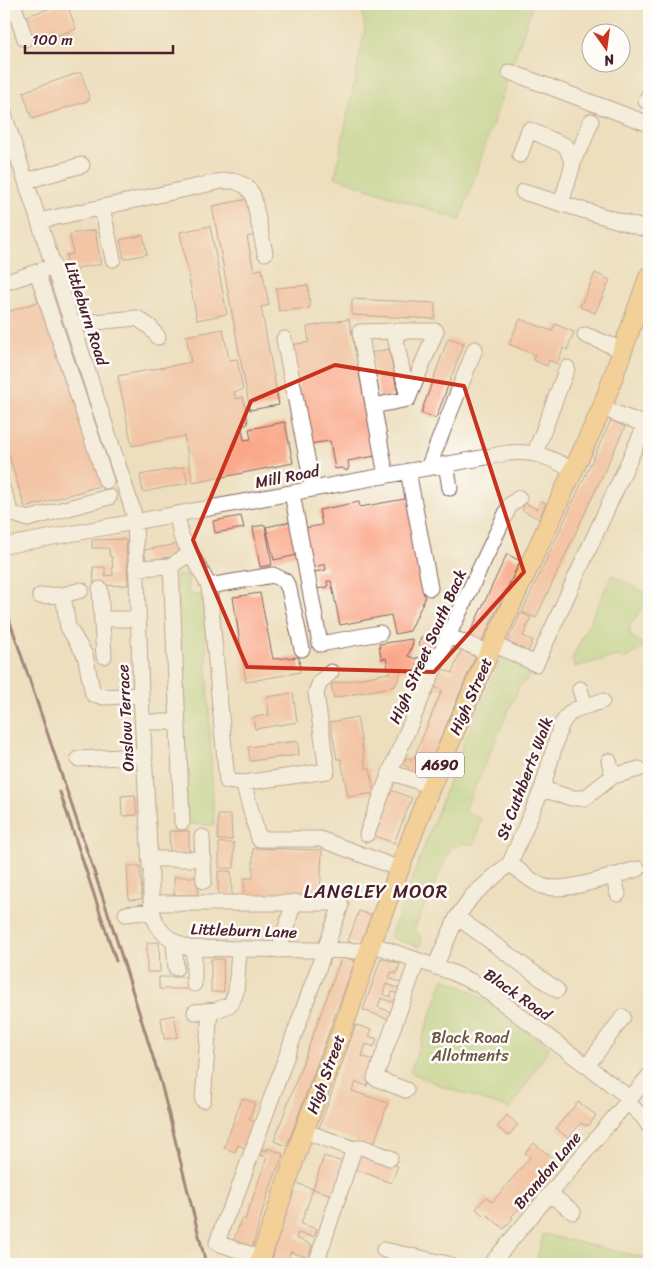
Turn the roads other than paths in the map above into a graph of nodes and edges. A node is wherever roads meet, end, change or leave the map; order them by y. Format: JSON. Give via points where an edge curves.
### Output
{"nodes":[{"id":1,"x":14,"y":10,"type":"edge"},
{"id":2,"x":25,"y":39,"type":"dead end"},
{"id":3,"x":510,"y":72,"type":"dead end"},
{"id":4,"x":4,"y":114,"type":"edge"},
{"id":5,"x":591,"y":121,"type":"dead end"},
{"id":6,"x":649,"y":124,"type":"edge"},
{"id":7,"x":520,"y":156,"type":"dead end"},
{"id":8,"x":573,"y":164,"type":"junction"},
{"id":9,"x":82,"y":165,"type":"dead end"},
{"id":10,"x":26,"y":181,"type":"junction"},
{"id":11,"x":524,"y":192,"type":"dead end"},
{"id":12,"x":561,"y":204,"type":"junction"},
{"id":13,"x":102,"y":207,"type":"junction"},
{"id":14,"x":39,"y":221,"type":"junction"},
{"id":15,"x":649,"y":230,"type":"edge"},
{"id":16,"x":265,"y":253,"type":"dead end"},
{"id":17,"x":113,"y":259,"type":"dead end"},
{"id":18,"x":54,"y":266,"type":"junction"},
{"id":19,"x":37,"y":272,"type":"junction"},
{"id":20,"x":649,"y":276,"type":"edge"},
{"id":21,"x":4,"y":282,"type":"edge"},
{"id":22,"x":73,"y":324,"type":"junction"},
{"id":23,"x":394,"y":330,"type":"junction"},
{"id":24,"x":585,"y":335,"type":"dead end"},
{"id":25,"x":158,"y":337,"type":"dead end"},
{"id":26,"x":284,"y":339,"type":"dead end"},
{"id":27,"x":475,"y":349,"type":"dead end"},
{"id":28,"x":623,"y":350,"type":"junction"},
{"id":29,"x":567,"y":368,"type":"dead end"},
{"id":30,"x":408,"y":399,"type":"junction"},
{"id":31,"x":373,"y":406,"type":"junction"},
{"id":32,"x":602,"y":408,"type":"junction"},
{"id":33,"x":648,"y":421,"type":"edge"},
{"id":34,"x":535,"y":453,"type":"junction"},
{"id":35,"x":446,"y":464,"type":"junction"},
{"id":36,"x":428,"y":468,"type":"junction"},
{"id":37,"x":574,"y":470,"type":"junction"},
{"id":38,"x":408,"y":472,"type":"junction"},
{"id":39,"x":386,"y":476,"type":"junction"},
{"id":40,"x":106,"y":480,"type":"dead end"},
{"id":41,"x":450,"y":488,"type":"dead end"},
{"id":42,"x":313,"y":489,"type":"junction"},
{"id":43,"x":4,"y":492,"type":"edge"},
{"id":44,"x":292,"y":493,"type":"junction"},
{"id":45,"x":110,"y":497,"type":"dead end"},
{"id":46,"x":519,"y":498,"type":"dead end"},
{"id":47,"x":177,"y":515,"type":"junction"},
{"id":48,"x":135,"y":522,"type":"junction"},
{"id":49,"x":4,"y":546,"type":"edge"},
{"id":50,"x":190,"y":553,"type":"junction"},
{"id":51,"x":171,"y":566,"type":"junction"},
{"id":52,"x":136,"y":568,"type":"junction"},
{"id":53,"x":209,"y":586,"type":"junction"},
{"id":54,"x":430,"y":588,"type":"dead end"},
{"id":55,"x":100,"y":589,"type":"dead end"},
{"id":56,"x":81,"y":590,"type":"dead end"},
{"id":57,"x":63,"y":595,"type":"junction"},
{"id":58,"x":40,"y":596,"type":"dead end"},
{"id":59,"x":138,"y":619,"type":"junction"},
{"id":60,"x":102,"y":620,"type":"junction"},
{"id":61,"x":380,"y":633,"type":"dead end"},
{"id":62,"x":448,"y":636,"type":"junction"},
{"id":63,"x":302,"y":649,"type":"dead end"},
{"id":64,"x":491,"y":649,"type":"junction"},
{"id":65,"x":104,"y":656,"type":"dead end"},
{"id":66,"x":331,"y":672,"type":"dead end"},
{"id":67,"x":580,"y":689,"type":"dead end"},
{"id":68,"x":141,"y":695,"type":"junction"},
{"id":69,"x":602,"y":700,"type":"dead end"},
{"id":70,"x":586,"y":706,"type":"junction"},
{"id":71,"x":143,"y":722,"type":"junction"},
{"id":72,"x":177,"y":722,"type":"junction"},
{"id":73,"x":84,"y":754,"type":"dead end"},
{"id":74,"x":145,"y":756,"type":"junction"},
{"id":75,"x":609,"y":761,"type":"dead end"},
{"id":76,"x":639,"y":769,"type":"dead end"},
{"id":77,"x":390,"y":772,"type":"junction"},
{"id":78,"x":613,"y":776,"type":"junction"},
{"id":79,"x":243,"y":783,"type":"junction"},
{"id":80,"x":431,"y":786,"type":"junction"},
{"id":81,"x":542,"y":789,"type":"junction"},
{"id":82,"x":182,"y":822,"type":"dead end"},
{"id":83,"x":367,"y":834,"type":"dead end"},
{"id":84,"x":202,"y":837,"type":"dead end"},
{"id":85,"x":204,"y":859,"type":"junction"},
{"id":86,"x":510,"y":862,"type":"junction"},
{"id":87,"x":150,"y":866,"type":"junction"},
{"id":88,"x":400,"y":869,"type":"junction"},
{"id":89,"x":638,"y":869,"type":"dead end"},
{"id":90,"x":612,"y":875,"type":"junction"},
{"id":91,"x":204,"y":881,"type":"dead end"},
{"id":92,"x":618,"y":894,"type":"dead end"},
{"id":93,"x":294,"y":902,"type":"junction"},
{"id":94,"x":152,"y":903,"type":"junction"},
{"id":95,"x":126,"y":914,"type":"dead end"},
{"id":96,"x":456,"y":917,"type":"junction"},
{"id":97,"x":174,"y":943,"type":"junction"},
{"id":98,"x":194,"y":948,"type":"junction"},
{"id":99,"x":370,"y":948,"type":"junction"},
{"id":100,"x":239,"y":950,"type":"junction"},
{"id":101,"x":278,"y":950,"type":"junction"},
{"id":102,"x":325,"y":950,"type":"junction"},
{"id":103,"x":417,"y":961,"type":"junction"},
{"id":104,"x":435,"y":967,"type":"junction"},
{"id":105,"x":176,"y":968,"type":"dead end"},
{"id":106,"x":194,"y":984,"type":"dead end"},
{"id":107,"x":557,"y":990,"type":"dead end"},
{"id":108,"x":623,"y":1017,"type":"dead end"},
{"id":109,"x":587,"y":1066,"type":"junction"},
{"id":110,"x":649,"y":1076,"type":"edge"},
{"id":111,"x":406,"y":1090,"type":"dead end"},
{"id":112,"x":203,"y":1100,"type":"dead end"},
{"id":113,"x":629,"y":1101,"type":"junction"},
{"id":114,"x":649,"y":1126,"type":"edge"},
{"id":115,"x":304,"y":1131,"type":"junction"},
{"id":116,"x":354,"y":1149,"type":"junction"},
{"id":117,"x":390,"y":1158,"type":"dead end"},
{"id":118,"x":550,"y":1194,"type":"junction"},
{"id":119,"x":573,"y":1212,"type":"dead end"},
{"id":120,"x":384,"y":1250,"type":"dead end"},
{"id":121,"x":260,"y":1261,"type":"edge"},
{"id":122,"x":316,"y":1264,"type":"edge"},
{"id":123,"x":448,"y":1264,"type":"edge"},
{"id":124,"x":491,"y":1264,"type":"edge"}],
"edges":[{"from":1,"to":2,"type":"street"},
{"from":3,"to":6,"type":"street"},
{"from":4,"to":10,"type":"street","name":"Littleburn Road"},
{"from":5,"to":8,"type":"street"},
{"from":7,"to":8,"type":"street","via":[[529,130],[566,146]]},
{"from":8,"to":12,"type":"street"},
{"from":9,"to":10,"type":"street"},
{"from":10,"to":14,"type":"street","name":"Littleburn Road"},
{"from":11,"to":12,"type":"street"},
{"from":12,"to":15,"type":"street"},
{"from":13,"to":14,"type":"street"},
{"from":13,"to":16,"type":"street","via":[[234,181],[246,186],[253,195]]},
{"from":13,"to":17,"type":"street"},
{"from":14,"to":18,"type":"street","name":"Littleburn Road"},
{"from":18,"to":19,"type":"street"},
{"from":18,"to":22,"type":"street","name":"Littleburn Road"},
{"from":19,"to":21,"type":"street"},
{"from":19,"to":40,"type":"street"},
{"from":20,"to":28,"type":"main road","name":"High Street","number":"A690"},
{"from":22,"to":25,"type":"street","via":[[137,318]]},
{"from":22,"to":48,"type":"street","name":"Littleburn Road"},
{"from":23,"to":30,"type":"street"},
{"from":23,"to":30,"type":"street","via":[[436,331]]},
{"from":23,"to":31,"type":"street","via":[[360,332]]},
{"from":24,"to":28,"type":"street"},
{"from":26,"to":42,"type":"street"},
{"from":27,"to":36,"type":"street"},
{"from":28,"to":32,"type":"main road","name":"High Street","number":"A690"},
{"from":29,"to":34,"type":"street"},
{"from":30,"to":31,"type":"street"},
{"from":31,"to":39,"type":"street"},
{"from":32,"to":33,"type":"street"},
{"from":32,"to":37,"type":"main road","name":"High Street","number":"A690"},
{"from":33,"to":64,"type":"street","via":[[536,664]]},
{"from":34,"to":35,"type":"street","name":"Mill Road","via":[[524,451]]},
{"from":34,"to":37,"type":"street","name":"Mill Road"},
{"from":35,"to":36,"type":"street","name":"Mill Road"},
{"from":35,"to":41,"type":"street"},
{"from":36,"to":38,"type":"street","name":"Mill Road"},
{"from":37,"to":64,"type":"main road","name":"High Street","number":"A690"},
{"from":38,"to":39,"type":"street","name":"Mill Road"},
{"from":38,"to":54,"type":"street"},
{"from":39,"to":42,"type":"street","name":"Mill Road"},
{"from":42,"to":44,"type":"street","name":"Mill Road"},
{"from":43,"to":45,"type":"street","via":[[11,513],[28,519]]},
{"from":44,"to":47,"type":"street","name":"Mill Road"},
{"from":44,"to":61,"type":"street","via":[[320,644]]},
{"from":46,"to":62,"type":"street","name":"High Street South Back","via":[[510,505]]},
{"from":47,"to":48,"type":"street","name":"Mill Road"},
{"from":47,"to":50,"type":"street","via":[[181,536]]},
{"from":48,"to":49,"type":"street","name":"Mill Road"},
{"from":48,"to":52,"type":"street"},
{"from":50,"to":51,"type":"street"},
{"from":50,"to":53,"type":"street"},
{"from":51,"to":52,"type":"street"},
{"from":51,"to":72,"type":"street"},
{"from":52,"to":59,"type":"street","name":"Onslow Terrace"},
{"from":53,"to":63,"type":"street","via":[[273,575],[280,577],[290,589]]},
{"from":53,"to":79,"type":"street","via":[[227,781]]},
{"from":55,"to":60,"type":"street"},
{"from":56,"to":57,"type":"street"},
{"from":57,"to":58,"type":"street"},
{"from":57,"to":68,"type":"street","via":[[68,627],[85,655],[93,694],[104,697]]},
{"from":59,"to":60,"type":"street"},
{"from":59,"to":68,"type":"street","name":"Onslow Terrace"},
{"from":60,"to":65,"type":"street"},
{"from":62,"to":64,"type":"street"},
{"from":62,"to":77,"type":"street","name":"High Street South Back"},
{"from":64,"to":80,"type":"main road","name":"High Street","number":"A690"},
{"from":66,"to":79,"type":"street","via":[[320,682],[316,693],[327,770]]},
{"from":67,"to":70,"type":"street"},
{"from":68,"to":71,"type":"street","name":"Onslow Terrace"},
{"from":69,"to":70,"type":"street","name":"St Cuthberts Walk"},
{"from":70,"to":81,"type":"street","name":"St Cuthberts Walk","via":[[574,710],[562,725]]},
{"from":71,"to":72,"type":"street"},
{"from":71,"to":74,"type":"street","name":"Onslow Terrace"},
{"from":72,"to":82,"type":"street"},
{"from":73,"to":74,"type":"street"},
{"from":74,"to":87,"type":"street","name":"Onslow Terrace"},
{"from":75,"to":78,"type":"street"},
{"from":76,"to":78,"type":"street"},
{"from":77,"to":80,"type":"street"},
{"from":77,"to":83,"type":"street","name":"High Street South Back"},
{"from":78,"to":81,"type":"street","via":[[585,798],[572,798]]},
{"from":79,"to":88,"type":"street","via":[[259,838],[320,839]]},
{"from":80,"to":88,"type":"main road","name":"High Street","number":"A690"},
{"from":81,"to":86,"type":"street","name":"St Cuthberts Walk"},
{"from":84,"to":85,"type":"street"},
{"from":85,"to":87,"type":"street"},
{"from":85,"to":91,"type":"street"},
{"from":86,"to":90,"type":"street","via":[[529,879],[548,888],[567,887]]},
{"from":86,"to":96,"type":"street","name":"St Cuthberts Walk","via":[[472,896]]},
{"from":87,"to":94,"type":"street","name":"Onslow Terrace"},
{"from":88,"to":99,"type":"main road","name":"High Street","number":"A690"},
{"from":89,"to":90,"type":"street"},
{"from":90,"to":92,"type":"street"},
{"from":93,"to":94,"type":"street"},
{"from":93,"to":101,"type":"street"},
{"from":93,"to":102,"type":"street","via":[[341,905]]},
{"from":94,"to":95,"type":"street"},
{"from":94,"to":97,"type":"street","name":"Littleburn Lane","via":[[158,928]]},
{"from":96,"to":104,"type":"street","name":"St Cuthberts Walk"},
{"from":96,"to":107,"type":"street"},
{"from":97,"to":98,"type":"street","name":"Littleburn Lane"},
{"from":97,"to":105,"type":"street"},
{"from":98,"to":100,"type":"street","name":"Littleburn Lane"},
{"from":98,"to":106,"type":"street"},
{"from":99,"to":102,"type":"street","name":"Littleburn Lane"},
{"from":99,"to":103,"type":"street","name":"Black Road"},
{"from":99,"to":115,"type":"main road","name":"High Street","number":"A690"},
{"from":100,"to":101,"type":"street","name":"Littleburn Lane"},
{"from":100,"to":112,"type":"street","via":[[238,976],[231,1004],[203,1012]]},
{"from":101,"to":102,"type":"street","name":"Littleburn Lane"},
{"from":102,"to":121,"type":"street","via":[[216,1243]]},
{"from":103,"to":104,"type":"street","name":"Black Road"},
{"from":103,"to":111,"type":"street","via":[[375,1078]]},
{"from":104,"to":109,"type":"street","name":"Black Road","via":[[478,985]]},
{"from":108,"to":109,"type":"street"},
{"from":109,"to":113,"type":"street","name":"Black Road"},
{"from":110,"to":113,"type":"street","name":"Brandon Lane"},
{"from":113,"to":114,"type":"street","name":"Black Road"},
{"from":113,"to":118,"type":"street","name":"Brandon Lane"},
{"from":115,"to":116,"type":"street"},
{"from":115,"to":121,"type":"main road","name":"High Street","number":"A690"},
{"from":116,"to":117,"type":"street","via":[[362,1147]]},
{"from":116,"to":122,"type":"street"},
{"from":118,"to":119,"type":"street"},
{"from":118,"to":124,"type":"street","name":"Brandon Lane"},
{"from":120,"to":123,"type":"street"}]}
